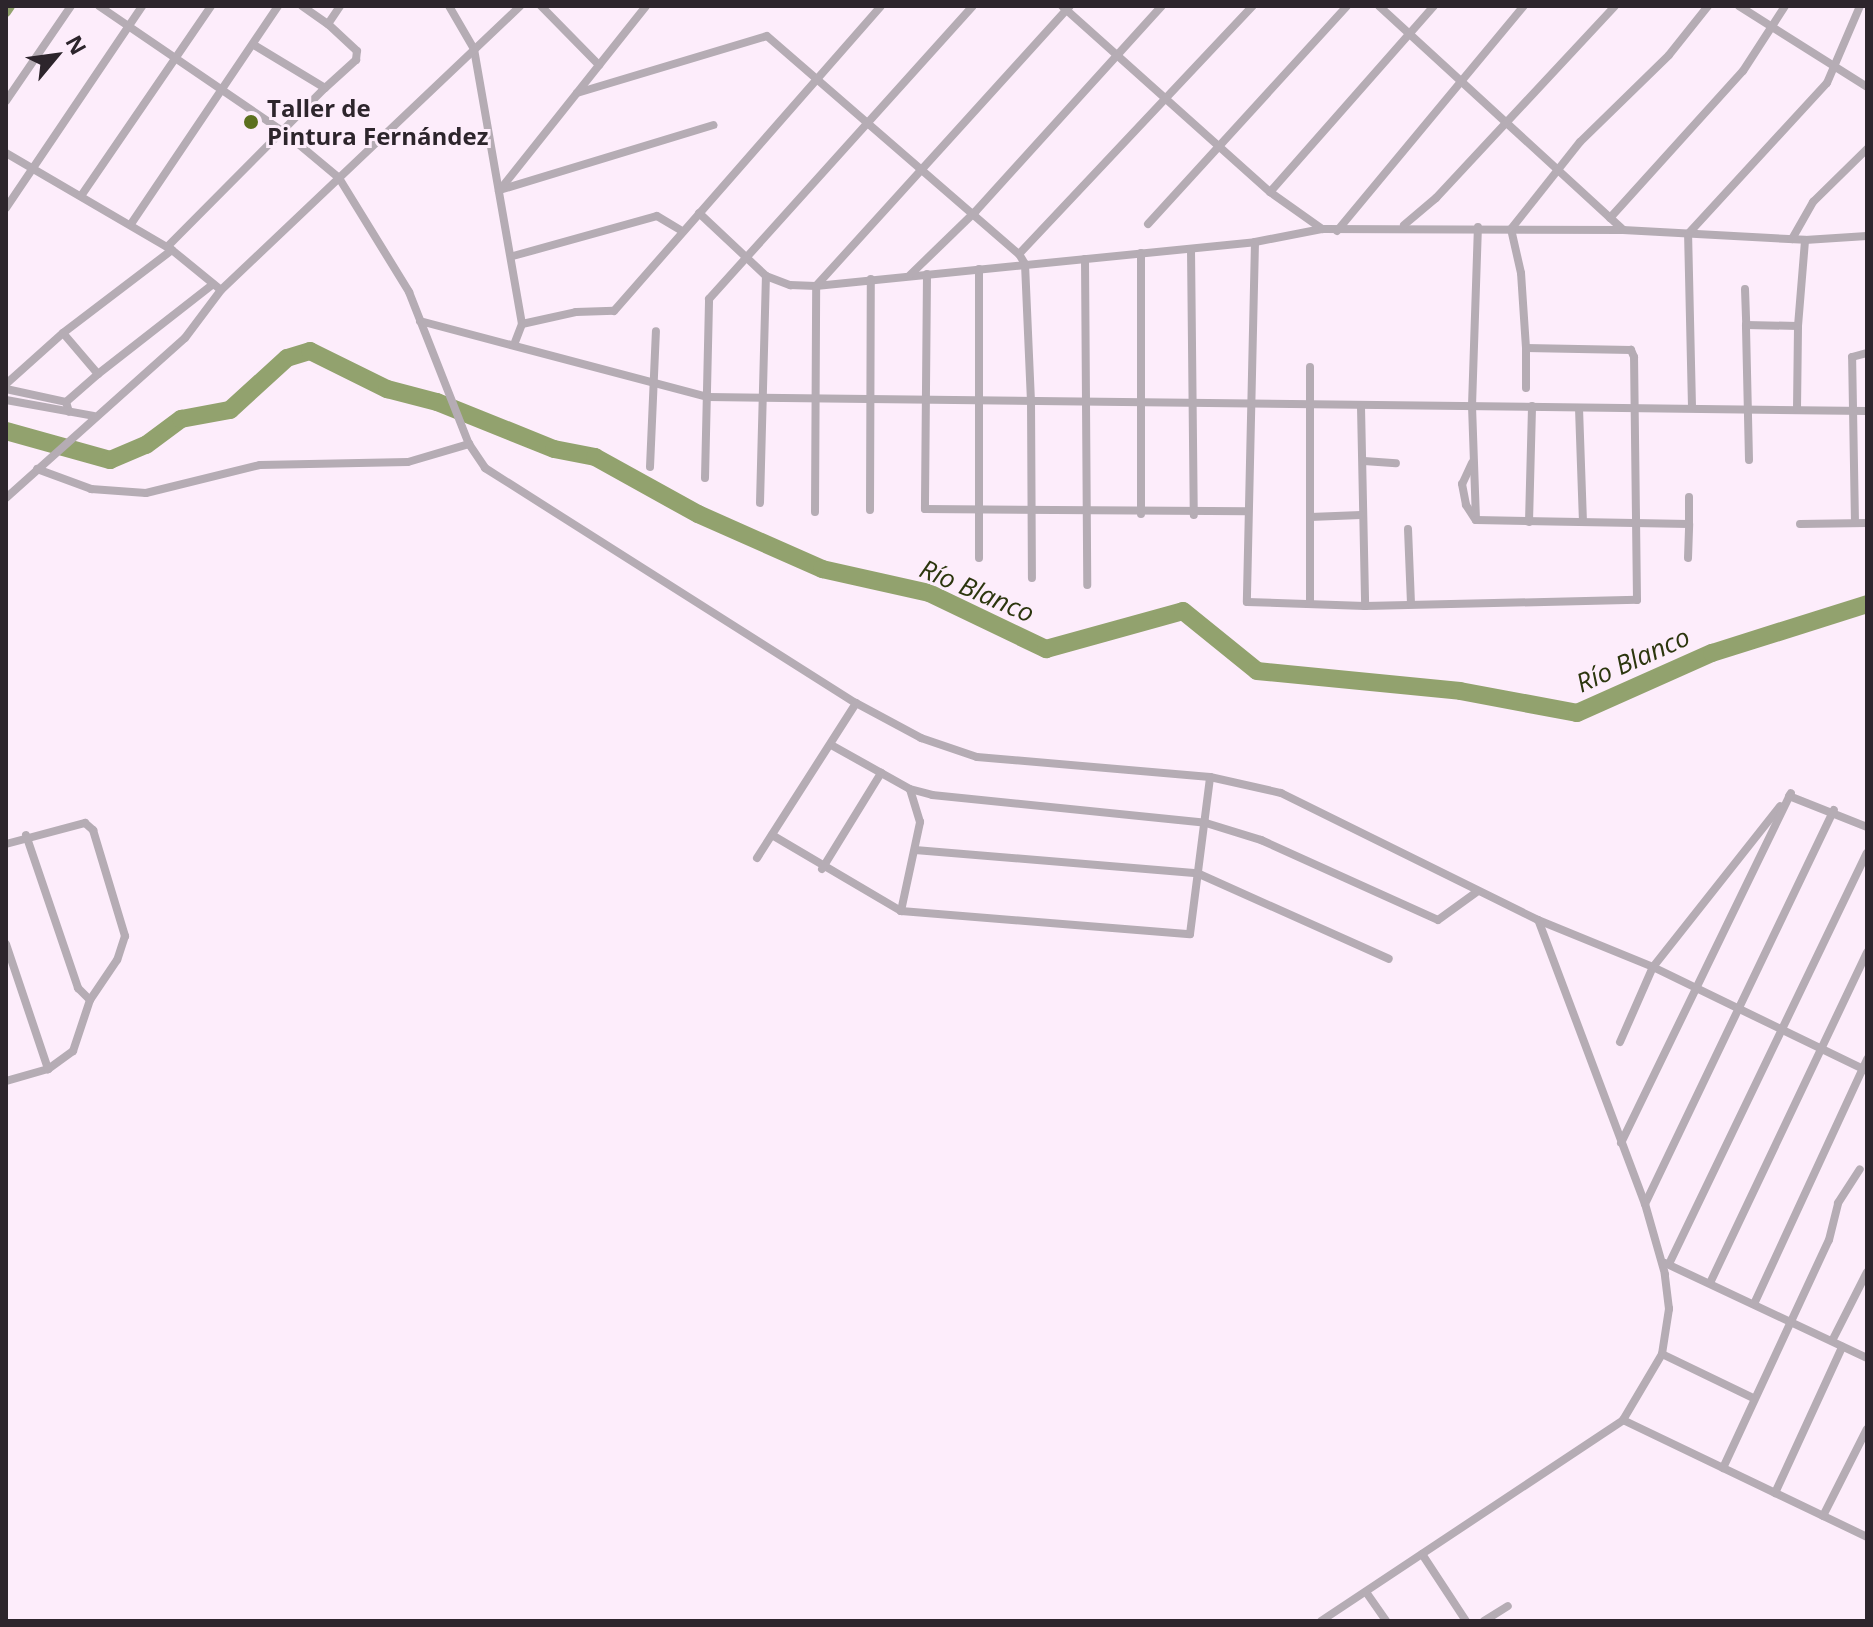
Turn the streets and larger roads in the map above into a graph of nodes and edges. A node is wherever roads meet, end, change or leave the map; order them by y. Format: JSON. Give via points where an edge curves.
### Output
{"nodes":[{"id":1,"x":71,"y":6,"type":"edge"},
{"id":2,"x":99,"y":6,"type":"edge"},
{"id":3,"x":142,"y":6,"type":"edge"},
{"id":4,"x":211,"y":6,"type":"edge"},
{"id":5,"x":278,"y":6,"type":"edge"},
{"id":6,"x":302,"y":6,"type":"edge"},
{"id":7,"x":340,"y":6,"type":"edge"},
{"id":8,"x":449,"y":6,"type":"edge"},
{"id":9,"x":520,"y":6,"type":"edge"},
{"id":10,"x":541,"y":6,"type":"edge"},
{"id":11,"x":647,"y":6,"type":"edge"},
{"id":12,"x":881,"y":6,"type":"edge"},
{"id":13,"x":973,"y":6,"type":"edge"},
{"id":14,"x":1162,"y":6,"type":"edge"},
{"id":15,"x":1253,"y":6,"type":"edge"},
{"id":16,"x":1347,"y":6,"type":"edge"},
{"id":17,"x":1379,"y":6,"type":"edge"},
{"id":18,"x":1434,"y":6,"type":"edge"},
{"id":19,"x":1524,"y":6,"type":"edge"},
{"id":20,"x":1615,"y":6,"type":"edge"},
{"id":21,"x":1708,"y":6,"type":"edge"},
{"id":22,"x":1739,"y":6,"type":"edge"},
{"id":23,"x":1785,"y":6,"type":"edge"},
{"id":24,"x":1860,"y":6,"type":"edge"},
{"id":25,"x":1066,"y":7,"type":"edge"},
{"id":26,"x":328,"y":24,"type":"junction"},
{"id":27,"x":129,"y":26,"type":"junction"},
{"id":28,"x":1772,"y":31,"type":"junction"},
{"id":29,"x":1408,"y":35,"type":"junction"},
{"id":30,"x":254,"y":45,"type":"junction"},
{"id":31,"x":474,"y":49,"type":"junction"},
{"id":32,"x":1119,"y":55,"type":"junction"},
{"id":33,"x":178,"y":59,"type":"junction"},
{"id":34,"x":599,"y":65,"type":"junction"},
{"id":35,"x":1835,"y":67,"type":"junction"},
{"id":36,"x":818,"y":76,"type":"junction"},
{"id":37,"x":1457,"y":80,"type":"junction"},
{"id":38,"x":1867,"y":87,"type":"edge"},
{"id":39,"x":325,"y":88,"type":"junction"},
{"id":40,"x":223,"y":90,"type":"junction"},
{"id":41,"x":577,"y":93,"type":"junction"},
{"id":42,"x":1168,"y":100,"type":"junction"},
{"id":43,"x":6,"y":101,"type":"edge"},
{"id":44,"x":868,"y":119,"type":"junction"},
{"id":45,"x":714,"y":125,"type":"dead end"},
{"id":46,"x":1505,"y":125,"type":"junction"},
{"id":47,"x":284,"y":132,"type":"junction"},
{"id":48,"x":1220,"y":146,"type":"junction"},
{"id":49,"x":1867,"y":149,"type":"edge"},
{"id":50,"x":6,"y":153,"type":"edge"},
{"id":51,"x":922,"y":167,"type":"junction"},
{"id":52,"x":31,"y":169,"type":"junction"},
{"id":53,"x":1555,"y":172,"type":"junction"},
{"id":54,"x":339,"y":178,"type":"junction"},
{"id":55,"x":501,"y":190,"type":"junction"},
{"id":56,"x":1270,"y":192,"type":"junction"},
{"id":57,"x":81,"y":196,"type":"junction"},
{"id":58,"x":6,"y":208,"type":"edge"},
{"id":59,"x":1423,"y":208,"type":"junction"},
{"id":60,"x":975,"y":212,"type":"junction"},
{"id":61,"x":699,"y":213,"type":"junction"},
{"id":62,"x":1610,"y":218,"type":"junction"},
{"id":63,"x":131,"y":224,"type":"junction"},
{"id":64,"x":1148,"y":224,"type":"dead end"},
{"id":65,"x":1404,"y":225,"type":"junction"},
{"id":66,"x":1428,"y":226,"type":"junction"},
{"id":67,"x":1478,"y":227,"type":"junction"},
{"id":68,"x":1322,"y":229,"type":"junction"},
{"id":69,"x":1511,"y":229,"type":"junction"},
{"id":70,"x":1623,"y":230,"type":"junction"},
{"id":71,"x":682,"y":231,"type":"junction"},
{"id":72,"x":1337,"y":231,"type":"junction"},
{"id":73,"x":1688,"y":234,"type":"junction"},
{"id":74,"x":1867,"y":236,"type":"edge"},
{"id":75,"x":1792,"y":239,"type":"junction"},
{"id":76,"x":1805,"y":240,"type":"junction"},
{"id":77,"x":1255,"y":242,"type":"junction"},
{"id":78,"x":170,"y":249,"type":"junction"},
{"id":79,"x":1191,"y":249,"type":"junction"},
{"id":80,"x":1141,"y":253,"type":"junction"},
{"id":81,"x":1019,"y":254,"type":"junction"},
{"id":82,"x":513,"y":256,"type":"junction"},
{"id":83,"x":743,"y":256,"type":"junction"},
{"id":84,"x":1085,"y":259,"type":"junction"},
{"id":85,"x":1025,"y":264,"type":"junction"},
{"id":86,"x":979,"y":269,"type":"junction"},
{"id":87,"x":927,"y":274,"type":"junction"},
{"id":88,"x":910,"y":275,"type":"junction"},
{"id":89,"x":766,"y":276,"type":"junction"},
{"id":90,"x":871,"y":279,"type":"junction"},
{"id":91,"x":213,"y":284,"type":"junction"},
{"id":92,"x":816,"y":286,"type":"junction"},
{"id":93,"x":1745,"y":289,"type":"dead end"},
{"id":94,"x":221,"y":290,"type":"junction"},
{"id":95,"x":420,"y":321,"type":"junction"},
{"id":96,"x":522,"y":324,"type":"junction"},
{"id":97,"x":1746,"y":325,"type":"junction"},
{"id":98,"x":1798,"y":326,"type":"junction"},
{"id":99,"x":656,"y":331,"type":"dead end"},
{"id":100,"x":63,"y":333,"type":"junction"},
{"id":101,"x":514,"y":345,"type":"junction"},
{"id":102,"x":1526,"y":348,"type":"junction"},
{"id":103,"x":1867,"y":353,"type":"edge"},
{"id":104,"x":1310,"y":367,"type":"dead end"},
{"id":105,"x":98,"y":374,"type":"junction"},
{"id":106,"x":654,"y":385,"type":"junction"},
{"id":107,"x":6,"y":386,"type":"edge"},
{"id":108,"x":1526,"y":388,"type":"dead end"},
{"id":109,"x":708,"y":397,"type":"junction"},
{"id":110,"x":762,"y":398,"type":"junction"},
{"id":111,"x":817,"y":399,"type":"junction"},
{"id":112,"x":6,"y":400,"type":"edge"},
{"id":113,"x":873,"y":400,"type":"junction"},
{"id":114,"x":979,"y":400,"type":"junction"},
{"id":115,"x":1031,"y":400,"type":"junction"},
{"id":116,"x":927,"y":401,"type":"junction"},
{"id":117,"x":1089,"y":401,"type":"junction"},
{"id":118,"x":1141,"y":401,"type":"junction"},
{"id":119,"x":1195,"y":401,"type":"junction"},
{"id":120,"x":1249,"y":404,"type":"junction"},
{"id":121,"x":1312,"y":405,"type":"junction"},
{"id":122,"x":1472,"y":406,"type":"junction"},
{"id":123,"x":1532,"y":406,"type":"junction"},
{"id":124,"x":68,"y":407,"type":"junction"},
{"id":125,"x":1361,"y":407,"type":"junction"},
{"id":126,"x":1636,"y":407,"type":"junction"},
{"id":127,"x":1692,"y":407,"type":"junction"},
{"id":128,"x":1746,"y":407,"type":"junction"},
{"id":129,"x":1579,"y":408,"type":"junction"},
{"id":130,"x":1797,"y":409,"type":"junction"},
{"id":131,"x":1849,"y":411,"type":"junction"},
{"id":132,"x":1867,"y":411,"type":"edge"},
{"id":133,"x":94,"y":416,"type":"junction"},
{"id":134,"x":469,"y":444,"type":"junction"},
{"id":135,"x":1749,"y":460,"type":"dead end"},
{"id":136,"x":1364,"y":461,"type":"junction"},
{"id":137,"x":1396,"y":463,"type":"dead end"},
{"id":138,"x":41,"y":465,"type":"junction"},
{"id":139,"x":650,"y":467,"type":"dead end"},
{"id":140,"x":705,"y":478,"type":"dead end"},
{"id":141,"x":1689,"y":497,"type":"dead end"},
{"id":142,"x":6,"y":498,"type":"edge"},
{"id":143,"x":760,"y":503,"type":"dead end"},
{"id":144,"x":977,"y":509,"type":"junction"},
{"id":145,"x":870,"y":510,"type":"dead end"},
{"id":146,"x":1031,"y":511,"type":"junction"},
{"id":147,"x":1248,"y":511,"type":"junction"},
{"id":148,"x":815,"y":512,"type":"dead end"},
{"id":149,"x":1087,"y":513,"type":"junction"},
{"id":150,"x":1141,"y":514,"type":"junction"},
{"id":151,"x":1194,"y":515,"type":"junction"},
{"id":152,"x":1361,"y":515,"type":"junction"},
{"id":153,"x":1310,"y":517,"type":"junction"},
{"id":154,"x":1636,"y":521,"type":"junction"},
{"id":155,"x":1529,"y":522,"type":"junction"},
{"id":156,"x":1583,"y":522,"type":"junction"},
{"id":157,"x":1855,"y":523,"type":"junction"},
{"id":158,"x":1867,"y":523,"type":"edge"},
{"id":159,"x":1689,"y":524,"type":"junction"},
{"id":160,"x":1800,"y":524,"type":"dead end"},
{"id":161,"x":1408,"y":529,"type":"dead end"},
{"id":162,"x":979,"y":558,"type":"dead end"},
{"id":163,"x":1688,"y":558,"type":"dead end"},
{"id":164,"x":1032,"y":578,"type":"dead end"},
{"id":165,"x":1087,"y":585,"type":"dead end"},
{"id":166,"x":1310,"y":602,"type":"junction"},
{"id":167,"x":1411,"y":604,"type":"junction"},
{"id":168,"x":1365,"y":606,"type":"junction"},
{"id":169,"x":856,"y":703,"type":"junction"},
{"id":170,"x":833,"y":746,"type":"junction"},
{"id":171,"x":881,"y":773,"type":"junction"},
{"id":172,"x":1210,"y":777,"type":"junction"},
{"id":173,"x":910,"y":789,"type":"junction"},
{"id":174,"x":1791,"y":793,"type":"junction"},
{"id":175,"x":1834,"y":810,"type":"junction"},
{"id":176,"x":1206,"y":823,"type":"junction"},
{"id":177,"x":1867,"y":827,"type":"edge"},
{"id":178,"x":26,"y":835,"type":"junction"},
{"id":179,"x":772,"y":835,"type":"junction"},
{"id":180,"x":6,"y":844,"type":"edge"},
{"id":181,"x":915,"y":850,"type":"junction"},
{"id":182,"x":1867,"y":853,"type":"edge"},
{"id":183,"x":757,"y":858,"type":"dead end"},
{"id":184,"x":822,"y":869,"type":"junction"},
{"id":185,"x":1197,"y":873,"type":"junction"},
{"id":186,"x":1478,"y":891,"type":"junction"},
{"id":187,"x":901,"y":911,"type":"junction"},
{"id":188,"x":1538,"y":920,"type":"junction"},
{"id":189,"x":6,"y":944,"type":"edge"},
{"id":190,"x":1867,"y":952,"type":"edge"},
{"id":191,"x":1389,"y":959,"type":"dead end"},
{"id":192,"x":1653,"y":967,"type":"junction"},
{"id":193,"x":1694,"y":989,"type":"junction"},
{"id":194,"x":90,"y":1000,"type":"junction"},
{"id":195,"x":1736,"y":1010,"type":"junction"},
{"id":196,"x":1779,"y":1032,"type":"junction"},
{"id":197,"x":1620,"y":1042,"type":"dead end"},
{"id":198,"x":1819,"y":1049,"type":"junction"},
{"id":199,"x":1867,"y":1059,"type":"edge"},
{"id":200,"x":48,"y":1069,"type":"junction"},
{"id":201,"x":1864,"y":1070,"type":"edge"},
{"id":202,"x":6,"y":1081,"type":"edge"},
{"id":203,"x":1621,"y":1143,"type":"junction"},
{"id":204,"x":1860,"y":1169,"type":"dead end"},
{"id":205,"x":1645,"y":1204,"type":"junction"},
{"id":206,"x":1665,"y":1263,"type":"junction"},
{"id":207,"x":1867,"y":1272,"type":"edge"},
{"id":208,"x":1710,"y":1283,"type":"junction"},
{"id":209,"x":1754,"y":1304,"type":"junction"},
{"id":210,"x":1790,"y":1323,"type":"junction"},
{"id":211,"x":1832,"y":1341,"type":"junction"},
{"id":212,"x":1842,"y":1347,"type":"junction"},
{"id":213,"x":1662,"y":1354,"type":"junction"},
{"id":214,"x":1867,"y":1358,"type":"edge"},
{"id":215,"x":1753,"y":1398,"type":"junction"},
{"id":216,"x":1623,"y":1420,"type":"junction"},
{"id":217,"x":1867,"y":1429,"type":"edge"},
{"id":218,"x":1723,"y":1468,"type":"junction"},
{"id":219,"x":1775,"y":1493,"type":"junction"},
{"id":220,"x":1823,"y":1516,"type":"junction"},
{"id":221,"x":1867,"y":1537,"type":"edge"},
{"id":222,"x":1422,"y":1554,"type":"junction"},
{"id":223,"x":1366,"y":1592,"type":"junction"},
{"id":224,"x":1508,"y":1606,"type":"dead end"},
{"id":225,"x":1325,"y":1620,"type":"edge"},
{"id":226,"x":1386,"y":1621,"type":"edge"},
{"id":227,"x":1466,"y":1621,"type":"edge"},
{"id":228,"x":1484,"y":1621,"type":"edge"}],
"edges":[{"from":1,"to":43,"type":"street"},
{"from":2,"to":27,"type":"street"},
{"from":3,"to":27,"type":"street"},
{"from":4,"to":33,"type":"street"},
{"from":5,"to":30,"type":"street"},
{"from":6,"to":26,"type":"street"},
{"from":7,"to":26,"type":"street"},
{"from":8,"to":31,"type":"street"},
{"from":9,"to":31,"type":"street"},
{"from":10,"to":34,"type":"street"},
{"from":11,"to":34,"type":"street"},
{"from":12,"to":36,"type":"street"},
{"from":13,"to":44,"type":"street"},
{"from":14,"to":32,"type":"street"},
{"from":15,"to":42,"type":"street"},
{"from":16,"to":48,"type":"street"},
{"from":17,"to":29,"type":"street"},
{"from":18,"to":29,"type":"street"},
{"from":19,"to":37,"type":"street"},
{"from":20,"to":46,"type":"street"},
{"from":21,"to":53,"type":"street","via":[[1669,55]]},
{"from":22,"to":28,"type":"street"},
{"from":23,"to":28,"type":"street"},
{"from":24,"to":35,"type":"street"},
{"from":25,"to":32,"type":"street"},
{"from":25,"to":51,"type":"street"},
{"from":26,"to":39,"type":"street","via":[[357,51],[356,60]]},
{"from":27,"to":33,"type":"street"},
{"from":27,"to":52,"type":"street"},
{"from":28,"to":35,"type":"street"},
{"from":28,"to":62,"type":"street","via":[[1678,147]]},
{"from":29,"to":37,"type":"street"},
{"from":29,"to":56,"type":"street"},
{"from":30,"to":39,"type":"street"},
{"from":30,"to":40,"type":"street"},
{"from":31,"to":54,"type":"street"},
{"from":31,"to":55,"type":"street"},
{"from":32,"to":42,"type":"street"},
{"from":32,"to":60,"type":"street"},
{"from":33,"to":40,"type":"street"},
{"from":33,"to":57,"type":"street"},
{"from":34,"to":41,"type":"street"},
{"from":35,"to":38,"type":"street"},
{"from":35,"to":73,"type":"street","via":[[1817,95]]},
{"from":36,"to":41,"type":"street","via":[[767,36]]},
{"from":36,"to":44,"type":"street"},
{"from":36,"to":61,"type":"street"},
{"from":37,"to":46,"type":"street"},
{"from":37,"to":72,"type":"street"},
{"from":39,"to":47,"type":"street"},
{"from":40,"to":47,"type":"street"},
{"from":40,"to":63,"type":"street"},
{"from":41,"to":55,"type":"street"},
{"from":42,"to":48,"type":"street"},
{"from":42,"to":81,"type":"street"},
{"from":44,"to":51,"type":"street"},
{"from":44,"to":83,"type":"street"},
{"from":45,"to":55,"type":"street"},
{"from":46,"to":53,"type":"street"},
{"from":46,"to":59,"type":"street"},
{"from":47,"to":54,"type":"street"},
{"from":47,"to":78,"type":"street"},
{"from":48,"to":56,"type":"street"},
{"from":48,"to":64,"type":"street"},
{"from":49,"to":75,"type":"street","via":[[1813,202]]},
{"from":50,"to":52,"type":"street"},
{"from":51,"to":60,"type":"street"},
{"from":51,"to":92,"type":"street"},
{"from":52,"to":57,"type":"street"},
{"from":52,"to":58,"type":"street"},
{"from":53,"to":62,"type":"street"},
{"from":53,"to":69,"type":"street"},
{"from":54,"to":94,"type":"street"},
{"from":54,"to":95,"type":"street","via":[[402,280]]},
{"from":55,"to":82,"type":"street"},
{"from":56,"to":68,"type":"street"},
{"from":57,"to":63,"type":"street"},
{"from":59,"to":65,"type":"street"},
{"from":59,"to":66,"type":"street"},
{"from":60,"to":81,"type":"street"},
{"from":60,"to":88,"type":"street"},
{"from":61,"to":71,"type":"street"},
{"from":61,"to":83,"type":"street"},
{"from":62,"to":70,"type":"street"},
{"from":63,"to":78,"type":"street"},
{"from":65,"to":66,"type":"street"},
{"from":65,"to":72,"type":"street"},
{"from":66,"to":67,"type":"street"},
{"from":67,"to":69,"type":"street"},
{"from":67,"to":122,"type":"street"},
{"from":68,"to":72,"type":"street"},
{"from":68,"to":77,"type":"street"},
{"from":69,"to":70,"type":"street"},
{"from":69,"to":102,"type":"street","via":[[1521,273]]},
{"from":70,"to":73,"type":"street"},
{"from":71,"to":82,"type":"street","via":[[657,216]]},
{"from":71,"to":96,"type":"street","via":[[614,311],[576,312]]},
{"from":73,"to":75,"type":"street"},
{"from":73,"to":127,"type":"street"},
{"from":74,"to":76,"type":"street"},
{"from":75,"to":76,"type":"street"},
{"from":76,"to":98,"type":"street"},
{"from":77,"to":79,"type":"street"},
{"from":77,"to":120,"type":"street"},
{"from":78,"to":91,"type":"street"},
{"from":78,"to":100,"type":"street"},
{"from":79,"to":80,"type":"street"},
{"from":79,"to":119,"type":"street"},
{"from":80,"to":84,"type":"street"},
{"from":80,"to":118,"type":"street"},
{"from":81,"to":85,"type":"street"},
{"from":82,"to":96,"type":"street"},
{"from":83,"to":89,"type":"street"},
{"from":83,"to":109,"type":"street","via":[[706,305]]},
{"from":84,"to":85,"type":"street"},
{"from":84,"to":117,"type":"street"},
{"from":85,"to":86,"type":"street"},
{"from":85,"to":115,"type":"street"},
{"from":86,"to":87,"type":"street"},
{"from":86,"to":114,"type":"street"},
{"from":87,"to":88,"type":"street"},
{"from":87,"to":116,"type":"street"},
{"from":88,"to":90,"type":"street"},
{"from":89,"to":92,"type":"street","via":[[790,285]]},
{"from":89,"to":110,"type":"street"},
{"from":90,"to":92,"type":"street"},
{"from":90,"to":113,"type":"street"},
{"from":91,"to":94,"type":"street"},
{"from":91,"to":105,"type":"street"},
{"from":92,"to":111,"type":"street"},
{"from":93,"to":97,"type":"street"},
{"from":94,"to":133,"type":"street","via":[[185,338]]},
{"from":95,"to":101,"type":"street"},
{"from":95,"to":134,"type":"street"},
{"from":96,"to":101,"type":"street"},
{"from":97,"to":98,"type":"street"},
{"from":97,"to":128,"type":"street"},
{"from":98,"to":130,"type":"street"},
{"from":99,"to":106,"type":"street"},
{"from":100,"to":105,"type":"street"},
{"from":100,"to":107,"type":"street"},
{"from":101,"to":106,"type":"street"},
{"from":102,"to":108,"type":"street"},
{"from":102,"to":126,"type":"street","via":[[1631,350]]},
{"from":103,"to":131,"type":"street","via":[[1852,357]]},
{"from":104,"to":121,"type":"street"},
{"from":105,"to":124,"type":"street"},
{"from":106,"to":109,"type":"street"},
{"from":106,"to":139,"type":"street"},
{"from":107,"to":124,"type":"street"},
{"from":109,"to":110,"type":"street"},
{"from":109,"to":140,"type":"street"},
{"from":110,"to":111,"type":"street"},
{"from":110,"to":143,"type":"street"},
{"from":111,"to":113,"type":"street"},
{"from":111,"to":148,"type":"street"},
{"from":112,"to":124,"type":"street"},
{"from":113,"to":116,"type":"street"},
{"from":113,"to":145,"type":"street"},
{"from":114,"to":115,"type":"street"},
{"from":114,"to":116,"type":"street"},
{"from":114,"to":144,"type":"street"},
{"from":115,"to":117,"type":"street"},
{"from":115,"to":146,"type":"street"},
{"from":116,"to":144,"type":"street","via":[[925,509]]},
{"from":117,"to":118,"type":"street"},
{"from":117,"to":149,"type":"street"},
{"from":118,"to":119,"type":"street"},
{"from":118,"to":150,"type":"street"},
{"from":119,"to":120,"type":"street"},
{"from":119,"to":151,"type":"street"},
{"from":120,"to":121,"type":"street"},
{"from":120,"to":147,"type":"street"},
{"from":121,"to":125,"type":"street"},
{"from":121,"to":153,"type":"street"},
{"from":122,"to":123,"type":"street"},
{"from":122,"to":125,"type":"street"},
{"from":122,"to":155,"type":"street","via":[[1476,520]]},
{"from":123,"to":129,"type":"street"},
{"from":123,"to":155,"type":"street"},
{"from":124,"to":133,"type":"street"},
{"from":125,"to":136,"type":"street"},
{"from":126,"to":127,"type":"street"},
{"from":126,"to":129,"type":"street"},
{"from":126,"to":154,"type":"street"},
{"from":127,"to":128,"type":"street"},
{"from":128,"to":130,"type":"street"},
{"from":128,"to":135,"type":"street"},
{"from":129,"to":156,"type":"street"},
{"from":130,"to":131,"type":"street"},
{"from":131,"to":132,"type":"street"},
{"from":131,"to":157,"type":"street"},
{"from":133,"to":138,"type":"street"},
{"from":134,"to":138,"type":"street","via":[[408,462],[260,465],[146,493],[91,489]]},
{"from":134,"to":169,"type":"street","via":[[505,485]]},
{"from":136,"to":137,"type":"street"},
{"from":136,"to":152,"type":"street"},
{"from":138,"to":142,"type":"street"},
{"from":141,"to":159,"type":"street"},
{"from":144,"to":146,"type":"street"},
{"from":144,"to":162,"type":"street"},
{"from":146,"to":149,"type":"street"},
{"from":146,"to":164,"type":"street"},
{"from":147,"to":151,"type":"street"},
{"from":147,"to":166,"type":"street","via":[[1247,602]]},
{"from":149,"to":150,"type":"street"},
{"from":149,"to":165,"type":"street"},
{"from":150,"to":151,"type":"street"},
{"from":152,"to":153,"type":"street"},
{"from":152,"to":168,"type":"street"},
{"from":153,"to":166,"type":"street"},
{"from":154,"to":156,"type":"street"},
{"from":154,"to":159,"type":"street"},
{"from":154,"to":167,"type":"street","via":[[1637,600]]},
{"from":155,"to":156,"type":"street"},
{"from":157,"to":158,"type":"street"},
{"from":157,"to":160,"type":"street"},
{"from":159,"to":163,"type":"street"},
{"from":161,"to":167,"type":"street"},
{"from":166,"to":168,"type":"street"},
{"from":167,"to":168,"type":"street"},
{"from":169,"to":170,"type":"street"},
{"from":169,"to":172,"type":"street","via":[[921,738],[977,757]]},
{"from":170,"to":171,"type":"street"},
{"from":170,"to":179,"type":"street"},
{"from":171,"to":173,"type":"street"},
{"from":171,"to":184,"type":"street"},
{"from":172,"to":176,"type":"street"},
{"from":172,"to":186,"type":"street","via":[[1281,793]]},
{"from":173,"to":176,"type":"street"},
{"from":173,"to":181,"type":"street","via":[[919,810]]},
{"from":174,"to":175,"type":"street"},
{"from":174,"to":192,"type":"street"},
{"from":174,"to":193,"type":"street"},
{"from":175,"to":177,"type":"street"},
{"from":175,"to":195,"type":"street"},
{"from":176,"to":185,"type":"street"},
{"from":176,"to":186,"type":"street","via":[[1261,840],[1438,920]]},
{"from":178,"to":180,"type":"street"},
{"from":178,"to":194,"type":"street","via":[[78,988]]},
{"from":178,"to":194,"type":"street","via":[[77,823],[93,830],[125,936],[117,960]]},
{"from":179,"to":183,"type":"street"},
{"from":179,"to":184,"type":"street"},
{"from":181,"to":185,"type":"street"},
{"from":181,"to":187,"type":"street"},
{"from":182,"to":196,"type":"street"},
{"from":184,"to":187,"type":"street"},
{"from":185,"to":187,"type":"street","via":[[1190,934]]},
{"from":185,"to":191,"type":"street"},
{"from":186,"to":188,"type":"street"},
{"from":188,"to":192,"type":"street"},
{"from":188,"to":203,"type":"street"},
{"from":189,"to":200,"type":"street"},
{"from":190,"to":198,"type":"street"},
{"from":192,"to":193,"type":"street"},
{"from":192,"to":197,"type":"street"},
{"from":193,"to":195,"type":"street"},
{"from":193,"to":203,"type":"street"},
{"from":194,"to":200,"type":"street","via":[[73,1051]]},
{"from":195,"to":196,"type":"street"},
{"from":195,"to":205,"type":"street"},
{"from":196,"to":198,"type":"street"},
{"from":196,"to":206,"type":"street"},
{"from":198,"to":201,"type":"street"},
{"from":198,"to":208,"type":"street"},
{"from":199,"to":201,"type":"street"},
{"from":200,"to":202,"type":"street"},
{"from":201,"to":209,"type":"street"},
{"from":203,"to":205,"type":"street"},
{"from":204,"to":210,"type":"street","via":[[1835,1211],[1829,1240]]},
{"from":205,"to":206,"type":"street"},
{"from":206,"to":208,"type":"street"},
{"from":206,"to":213,"type":"street","via":[[1669,1309]]},
{"from":207,"to":211,"type":"street"},
{"from":208,"to":209,"type":"street"},
{"from":209,"to":210,"type":"street"},
{"from":210,"to":211,"type":"street"},
{"from":210,"to":215,"type":"street"},
{"from":211,"to":212,"type":"street"},
{"from":212,"to":214,"type":"street"},
{"from":212,"to":219,"type":"street"},
{"from":213,"to":215,"type":"street"},
{"from":213,"to":216,"type":"street"},
{"from":215,"to":218,"type":"street"},
{"from":216,"to":218,"type":"street"},
{"from":216,"to":222,"type":"street"},
{"from":217,"to":220,"type":"street"},
{"from":218,"to":219,"type":"street"},
{"from":219,"to":220,"type":"street"},
{"from":220,"to":221,"type":"street"},
{"from":222,"to":223,"type":"street"},
{"from":222,"to":227,"type":"street"},
{"from":223,"to":225,"type":"street"},
{"from":223,"to":226,"type":"street"},
{"from":224,"to":228,"type":"street"}]}
